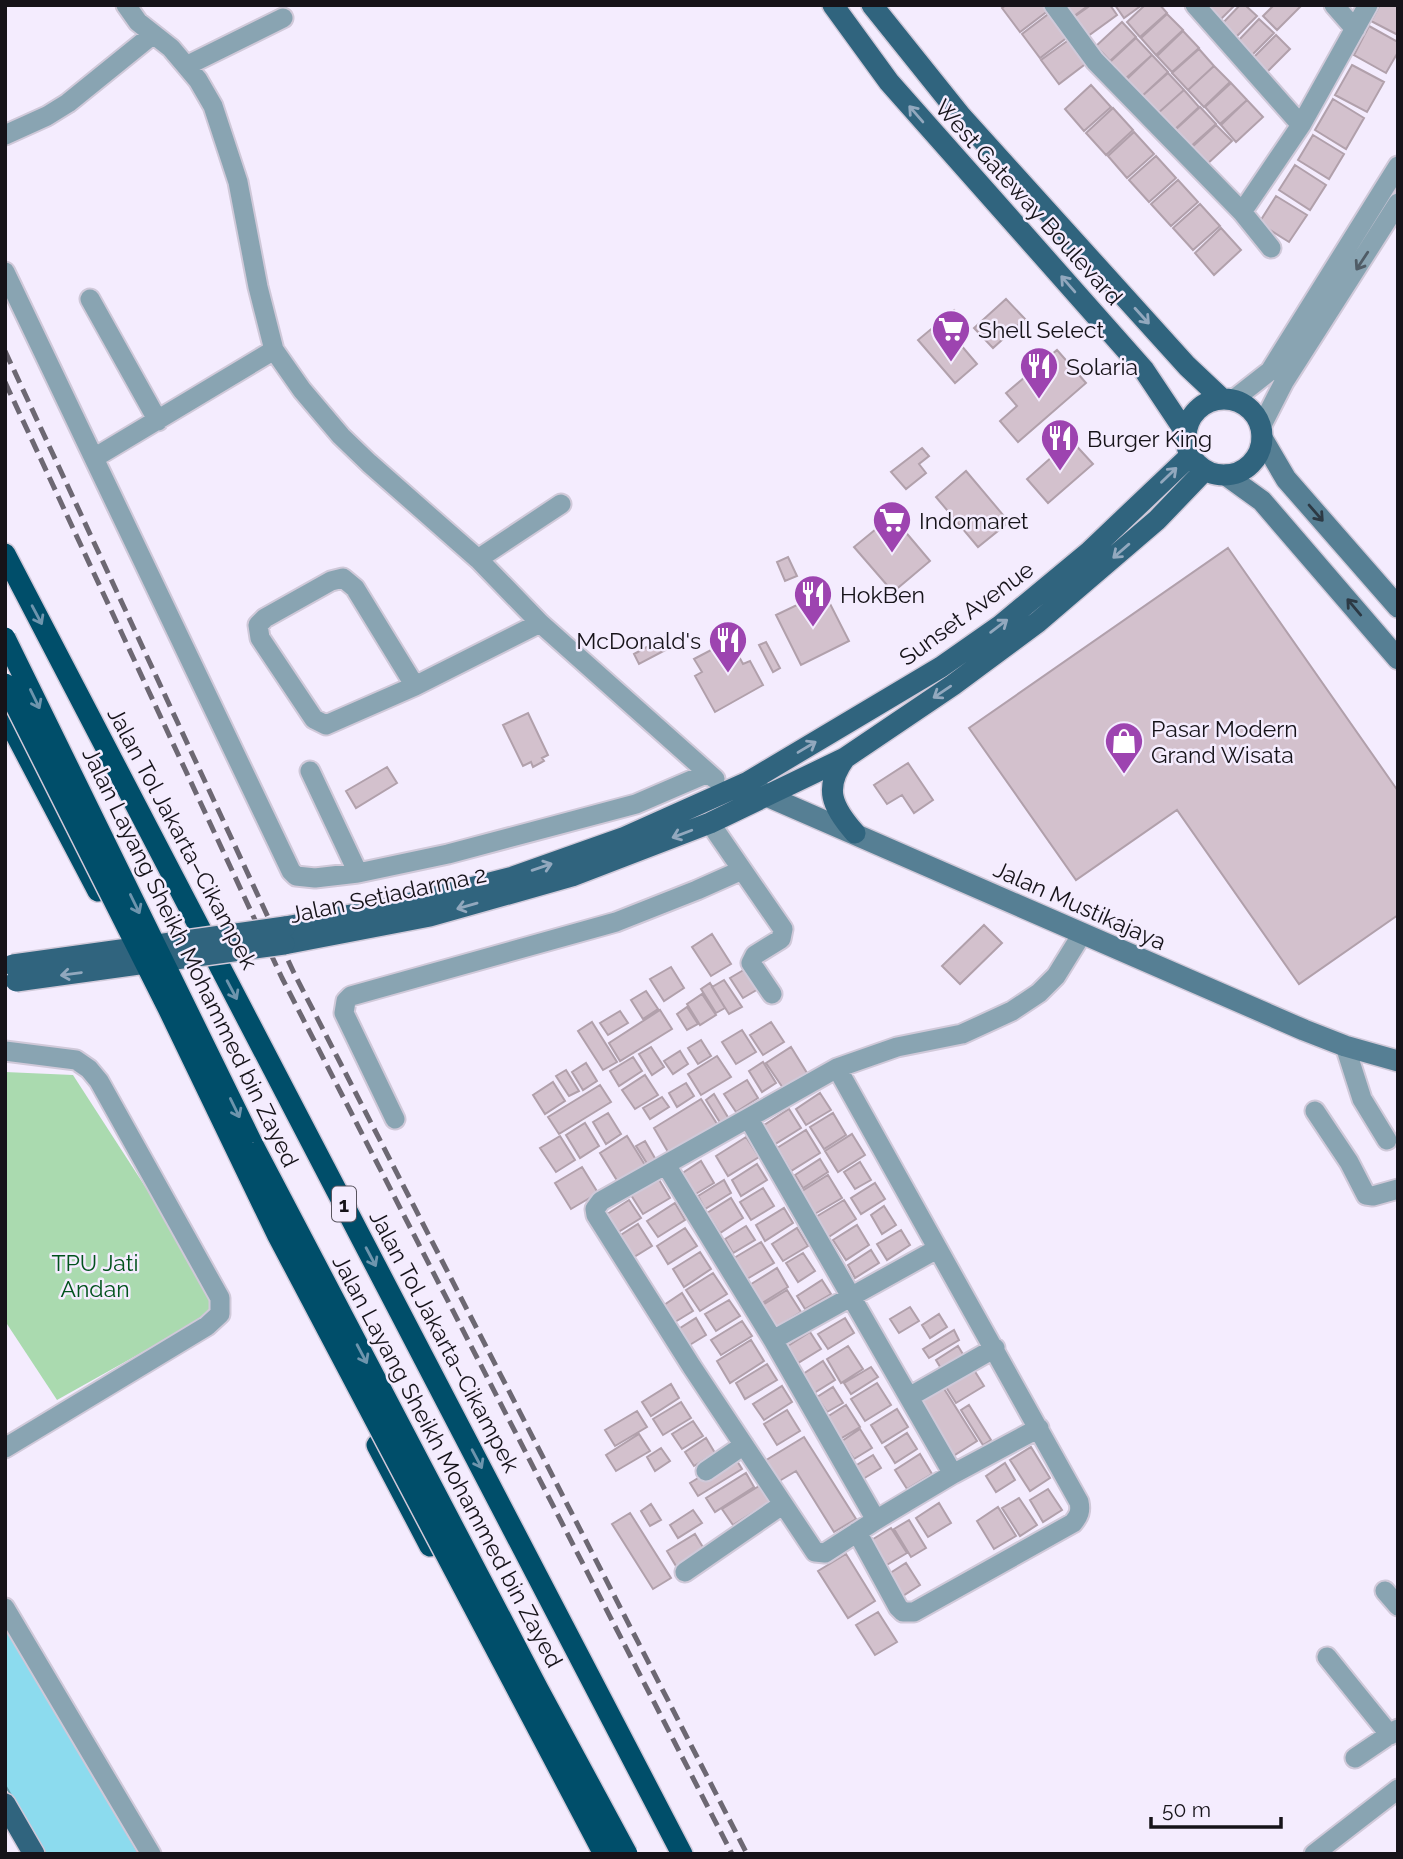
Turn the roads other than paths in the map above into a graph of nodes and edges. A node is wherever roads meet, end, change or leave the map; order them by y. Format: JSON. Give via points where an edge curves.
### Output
{"nodes":[{"id":1,"x":126,"y":5,"type":"edge"},
{"id":2,"x":833,"y":5,"type":"edge"},
{"id":3,"x":872,"y":5,"type":"edge"},
{"id":4,"x":1054,"y":5,"type":"edge"},
{"id":5,"x":1195,"y":5,"type":"edge"},
{"id":6,"x":1334,"y":5,"type":"edge"},
{"id":7,"x":1367,"y":5,"type":"edge"},
{"id":8,"x":283,"y":18,"type":"dead end"},
{"id":9,"x":1355,"y":29,"type":"junction"},
{"id":10,"x":152,"y":35,"type":"junction"},
{"id":11,"x":186,"y":66,"type":"junction"},
{"id":12,"x":1301,"y":125,"type":"junction"},
{"id":13,"x":5,"y":135,"type":"edge"},
{"id":14,"x":1398,"y":166,"type":"edge"},
{"id":15,"x":1025,"y":188,"type":"junction"},
{"id":16,"x":1398,"y":203,"type":"edge"},
{"id":17,"x":1001,"y":209,"type":"junction"},
{"id":18,"x":1242,"y":212,"type":"junction"},
{"id":19,"x":1271,"y":248,"type":"dead end"},
{"id":20,"x":5,"y":272,"type":"edge"},
{"id":21,"x":90,"y":299,"type":"dead end"},
{"id":22,"x":274,"y":350,"type":"junction"},
{"id":23,"x":1228,"y":400,"type":"junction"},
{"id":24,"x":158,"y":421,"type":"junction"},
{"id":25,"x":1186,"y":433,"type":"junction"},
{"id":26,"x":1262,"y":433,"type":"junction"},
{"id":27,"x":94,"y":458,"type":"junction"},
{"id":28,"x":1207,"y":467,"type":"junction"},
{"id":29,"x":1286,"y":479,"type":"junction"},
{"id":30,"x":1262,"y":501,"type":"junction"},
{"id":31,"x":561,"y":504,"type":"dead end"},
{"id":32,"x":5,"y":554,"type":"edge"},
{"id":33,"x":478,"y":559,"type":"junction"},
{"id":34,"x":1398,"y":607,"type":"edge"},
{"id":35,"x":540,"y":623,"type":"junction"},
{"id":36,"x":5,"y":638,"type":"edge"},
{"id":37,"x":1398,"y":659,"type":"edge"},
{"id":38,"x":5,"y":684,"type":"edge"},
{"id":39,"x":415,"y":686,"type":"junction"},
{"id":40,"x":5,"y":714,"type":"edge"},
{"id":41,"x":845,"y":758,"type":"junction"},
{"id":42,"x":310,"y":771,"type":"dead end"},
{"id":43,"x":708,"y":773,"type":"junction"},
{"id":44,"x":739,"y":787,"type":"junction"},
{"id":45,"x":758,"y":801,"type":"junction"},
{"id":46,"x":710,"y":823,"type":"junction"},
{"id":47,"x":855,"y":833,"type":"junction"},
{"id":48,"x":742,"y":870,"type":"junction"},
{"id":49,"x":358,"y":873,"type":"junction"},
{"id":50,"x":1082,"y":934,"type":"junction"},
{"id":51,"x":285,"y":935,"type":"junction"},
{"id":52,"x":10,"y":974,"type":"edge"},
{"id":53,"x":772,"y":994,"type":"dead end"},
{"id":54,"x":1345,"y":1046,"type":"junction"},
{"id":55,"x":5,"y":1051,"type":"edge"},
{"id":56,"x":1398,"y":1062,"type":"edge"},
{"id":57,"x":837,"y":1068,"type":"junction"},
{"id":58,"x":1315,"y":1111,"type":"dead end"},
{"id":59,"x":395,"y":1119,"type":"dead end"},
{"id":60,"x":749,"y":1119,"type":"junction"},
{"id":61,"x":1387,"y":1140,"type":"dead end"},
{"id":62,"x":666,"y":1165,"type":"junction"},
{"id":63,"x":1398,"y":1189,"type":"edge"},
{"id":64,"x":937,"y":1249,"type":"junction"},
{"id":65,"x":851,"y":1297,"type":"junction"},
{"id":66,"x":773,"y":1340,"type":"junction"},
{"id":67,"x":995,"y":1348,"type":"junction"},
{"id":68,"x":909,"y":1397,"type":"junction"},
{"id":69,"x":1039,"y":1428,"type":"junction"},
{"id":70,"x":744,"y":1445,"type":"junction"},
{"id":71,"x":5,"y":1448,"type":"edge"},
{"id":72,"x":706,"y":1471,"type":"dead end"},
{"id":73,"x":953,"y":1474,"type":"junction"},
{"id":74,"x":782,"y":1505,"type":"junction"},
{"id":75,"x":876,"y":1520,"type":"junction"},
{"id":76,"x":857,"y":1532,"type":"junction"},
{"id":77,"x":685,"y":1572,"type":"dead end"},
{"id":78,"x":1385,"y":1591,"type":"dead end"},
{"id":79,"x":1398,"y":1606,"type":"edge"},
{"id":80,"x":5,"y":1608,"type":"edge"},
{"id":81,"x":1327,"y":1657,"type":"dead end"},
{"id":82,"x":1394,"y":1732,"type":"edge"},
{"id":83,"x":624,"y":1742,"type":"junction"},
{"id":84,"x":1355,"y":1759,"type":"dead end"},
{"id":85,"x":1398,"y":1789,"type":"edge"},
{"id":86,"x":5,"y":1804,"type":"edge"},
{"id":87,"x":34,"y":1854,"type":"edge"},
{"id":88,"x":150,"y":1854,"type":"edge"},
{"id":89,"x":594,"y":1854,"type":"edge"},
{"id":90,"x":604,"y":1854,"type":"edge"},
{"id":91,"x":626,"y":1854,"type":"edge"},
{"id":92,"x":682,"y":1854,"type":"edge"},
{"id":93,"x":693,"y":1854,"type":"edge"},
{"id":94,"x":1314,"y":1854,"type":"edge"}],
"edges":[{"from":1,"to":10,"type":"street"},
{"from":17,"to":2,"type":"main road","name":"West Gateway Boulevard","one_way":true,"via":[[889,82]]},
{"from":3,"to":15,"type":"main road","name":"West Gateway Boulevard"},
{"from":4,"to":18,"type":"street","via":[[1095,61]]},
{"from":5,"to":12,"type":"street"},
{"from":6,"to":9,"type":"street"},
{"from":7,"to":9,"type":"street"},
{"from":8,"to":11,"type":"street"},
{"from":9,"to":12,"type":"street"},
{"from":10,"to":11,"type":"street"},
{"from":10,"to":13,"type":"street","via":[[68,103]]},
{"from":11,"to":22,"type":"street","via":[[213,106],[225,137]]},
{"from":12,"to":18,"type":"street"},
{"from":14,"to":23,"type":"street","via":[[1270,371]]},
{"from":15,"to":17,"type":"main road"},
{"from":15,"to":23,"type":"main road","name":"West Gateway Boulevard","one_way":true,"via":[[1188,366]]},
{"from":16,"to":26,"type":"street","one_way":true,"via":[[1284,382]]},
{"from":25,"to":17,"type":"main road","name":"West Gateway Boulevard","one_way":true,"via":[[1144,370]]},
{"from":18,"to":19,"type":"street"},
{"from":20,"to":27,"type":"street"},
{"from":21,"to":24,"type":"street"},
{"from":22,"to":24,"type":"street"},
{"from":22,"to":33,"type":"street","via":[[341,436]]},
{"from":23,"to":25,"type":"main road","via":[[1207,403],[1195,412]]},
{"from":23,"to":26,"type":"main road","via":[[1251,410]]},
{"from":24,"to":27,"type":"street"},
{"from":25,"to":28,"type":"main road"},
{"from":26,"to":28,"type":"main road","via":[[1261,449],[1246,469]]},
{"from":26,"to":29,"type":"main road"},
{"from":27,"to":49,"type":"street","via":[[291,871],[304,878]]},
{"from":28,"to":30,"type":"main road"},
{"from":28,"to":41,"type":"main road","name":"Sunset Avenue","one_way":true,"via":[[1157,520],[1038,622]]},
{"from":44,"to":28,"type":"main road","name":"Sunset Avenue","one_way":true,"via":[[941,667]]},
{"from":29,"to":30,"type":"main road","via":[[1269,485]]},
{"from":29,"to":34,"type":"main road","one_way":true},
{"from":37,"to":30,"type":"main road","one_way":true},
{"from":31,"to":33,"type":"street"},
{"from":32,"to":83,"type":"highway","name":"Jalan Tol Jakarta–Cikampek","number":"1","one_way":true},
{"from":33,"to":35,"type":"street"},
{"from":35,"to":39,"type":"street"},
{"from":35,"to":43,"type":"street"},
{"from":36,"to":91,"type":"highway","name":"Jalan Layang Sheikh Mohammed bin Zayed","one_way":true,"bridge":true,"via":[[252,1143]]},
{"from":38,"to":90,"type":"highway","name":"Jalan Layang Sheikh Mohammed bin Zayed","bridge":true,"via":[[277,1234]]},
{"from":39,"to":39,"type":"street","via":[[322,724],[305,707],[260,638],[258,625],[343,578],[351,582]]},
{"from":40,"to":89,"type":"highway","via":[[156,1001],[402,1494]]},
{"from":41,"to":45,"type":"main road","name":"Sunset Avenue"},
{"from":41,"to":47,"type":"main road","via":[[833,774],[833,796],[840,817]]},
{"from":42,"to":49,"type":"street"},
{"from":43,"to":44,"type":"street"},
{"from":43,"to":49,"type":"street","via":[[623,808]]},
{"from":44,"to":45,"type":"main road","name":"Jalan Mustikajaya"},
{"from":51,"to":44,"type":"main road","name":"Jalan Setiadarma 2","one_way":true,"via":[[513,877],[623,838]]},
{"from":45,"to":46,"type":"main road","name":"Jalan Setiadarma 2"},
{"from":45,"to":47,"type":"main road","name":"Jalan Mustikajaya"},
{"from":46,"to":48,"type":"street"},
{"from":46,"to":51,"type":"main road","name":"Jalan Setiadarma 2","one_way":true,"via":[[572,876],[430,916]]},
{"from":47,"to":50,"type":"main road","name":"Jalan Mustikajaya"},
{"from":48,"to":53,"type":"street","via":[[783,929],[781,939],[755,955],[751,963]]},
{"from":48,"to":59,"type":"street","via":[[616,922],[351,996],[344,1013]]},
{"from":50,"to":54,"type":"main road","name":"Jalan Mustikajaya"},
{"from":50,"to":57,"type":"street","via":[[1056,976],[1013,1011],[962,1034],[897,1047]]},
{"from":51,"to":52,"type":"main road","name":"Jalan Setiadarma 2","bridge":true},
{"from":54,"to":56,"type":"main road","name":"Jalan Mustikajaya"},
{"from":54,"to":61,"type":"street","via":[[1362,1099]]},
{"from":55,"to":71,"type":"street","via":[[76,1060],[99,1081],[220,1298],[220,1314]]},
{"from":57,"to":60,"type":"street"},
{"from":57,"to":64,"type":"street"},
{"from":58,"to":63,"type":"street","via":[[1366,1195]]},
{"from":60,"to":62,"type":"street"},
{"from":60,"to":65,"type":"street"},
{"from":62,"to":66,"type":"street"},
{"from":62,"to":70,"type":"street","via":[[601,1201],[596,1215]]},
{"from":64,"to":65,"type":"street"},
{"from":64,"to":67,"type":"street"},
{"from":65,"to":66,"type":"street"},
{"from":65,"to":68,"type":"street"},
{"from":66,"to":75,"type":"street"},
{"from":67,"to":68,"type":"street"},
{"from":67,"to":69,"type":"street"},
{"from":68,"to":73,"type":"street"},
{"from":69,"to":73,"type":"street"},
{"from":69,"to":76,"type":"street","via":[[1079,1502],[1081,1510],[1073,1523],[908,1613],[898,1607]]},
{"from":70,"to":72,"type":"street"},
{"from":70,"to":74,"type":"street"},
{"from":73,"to":75,"type":"street"},
{"from":74,"to":76,"type":"street","via":[[815,1552],[825,1553]]},
{"from":74,"to":77,"type":"street"},
{"from":75,"to":76,"type":"street"},
{"from":78,"to":79,"type":"street"},
{"from":80,"to":88,"type":"street"},
{"from":81,"to":82,"type":"street"},
{"from":82,"to":84,"type":"street"},
{"from":83,"to":92,"type":"highway","name":"Jalan Tol Jakarta–Cikampek","number":"1"},
{"from":83,"to":93,"type":"highway"},
{"from":85,"to":94,"type":"street"},
{"from":86,"to":87,"type":"main road"}]}
